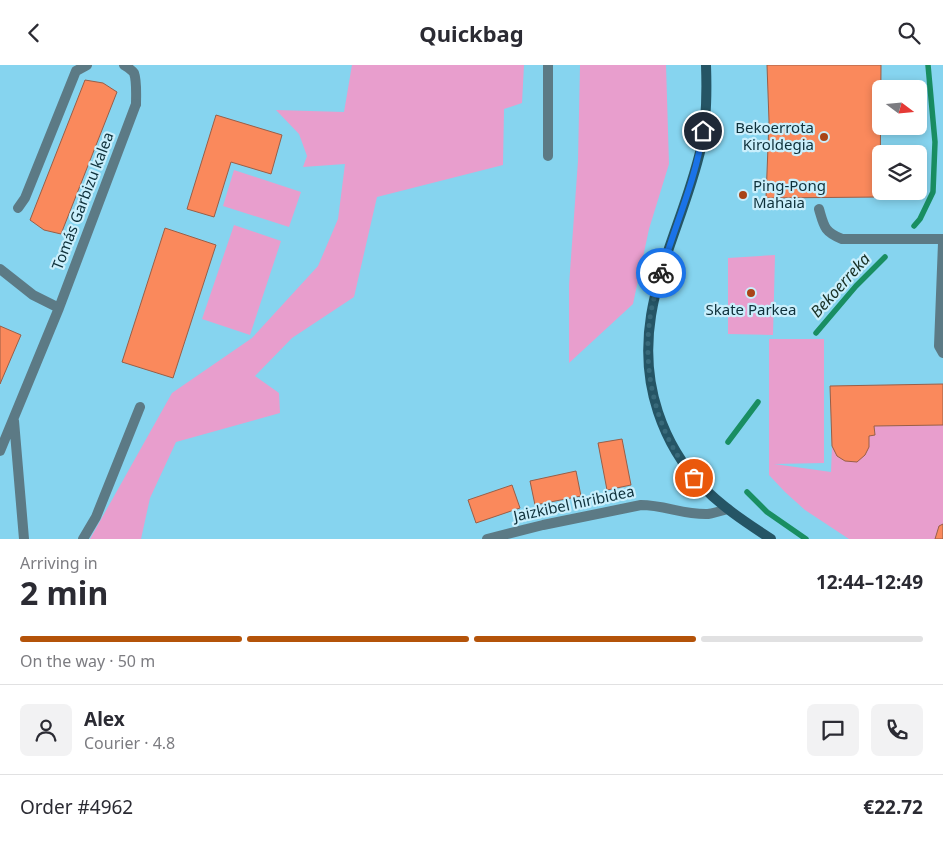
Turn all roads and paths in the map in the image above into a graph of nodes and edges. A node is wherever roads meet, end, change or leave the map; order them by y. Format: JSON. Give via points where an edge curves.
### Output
{"nodes":[{"id":1,"x":87,"y":65,"type":"edge"},
{"id":2,"x":124,"y":65,"type":"edge"},
{"id":3,"x":548,"y":65,"type":"edge"},
{"id":4,"x":706,"y":65,"type":"edge"},
{"id":5,"x":548,"y":156,"type":"dead end"},
{"id":6,"x":18,"y":208,"type":"dead end"},
{"id":7,"x":819,"y":209,"type":"dead end"},
{"id":8,"x":943,"y":241,"type":"edge"},
{"id":9,"x":0,"y":269,"type":"edge"},
{"id":10,"x":59,"y":308,"type":"junction"},
{"id":11,"x":941,"y":349,"type":"edge"},
{"id":12,"x":140,"y":407,"type":"dead end"},
{"id":13,"x":14,"y":417,"type":"junction"},
{"id":14,"x":0,"y":451,"type":"edge"},
{"id":15,"x":728,"y":509,"type":"junction"},
{"id":16,"x":24,"y":539,"type":"edge"},
{"id":17,"x":83,"y":539,"type":"edge"},
{"id":18,"x":487,"y":539,"type":"edge"},
{"id":19,"x":770,"y":539,"type":"edge"}],
"edges":[{"from":1,"to":6,"type":"street","via":[[76,71],[25,198]]},
{"from":2,"to":10,"type":"street","name":"Tomás Garbizu kalea","via":[[134,73],[136,105]]},
{"from":3,"to":5,"type":"street"},
{"from":4,"to":15,"type":"main road","via":[[706,116],[701,146],[656,291],[648,354],[655,401],[664,430],[686,468]]},
{"from":7,"to":8,"type":"street","via":[[826,229],[842,239]]},
{"from":8,"to":11,"type":"street"},
{"from":9,"to":10,"type":"street","via":[[33,295]]},
{"from":10,"to":13,"type":"street","name":"Tomás Garbizu kalea"},
{"from":12,"to":17,"type":"street","via":[[96,517]]},
{"from":13,"to":14,"type":"street","name":"Tomás Garbizu kalea"},
{"from":13,"to":16,"type":"street"},
{"from":15,"to":18,"type":"street","name":"Jaizkibel hiribidea","via":[[709,514],[641,505]]},
{"from":15,"to":19,"type":"main road"}]}
